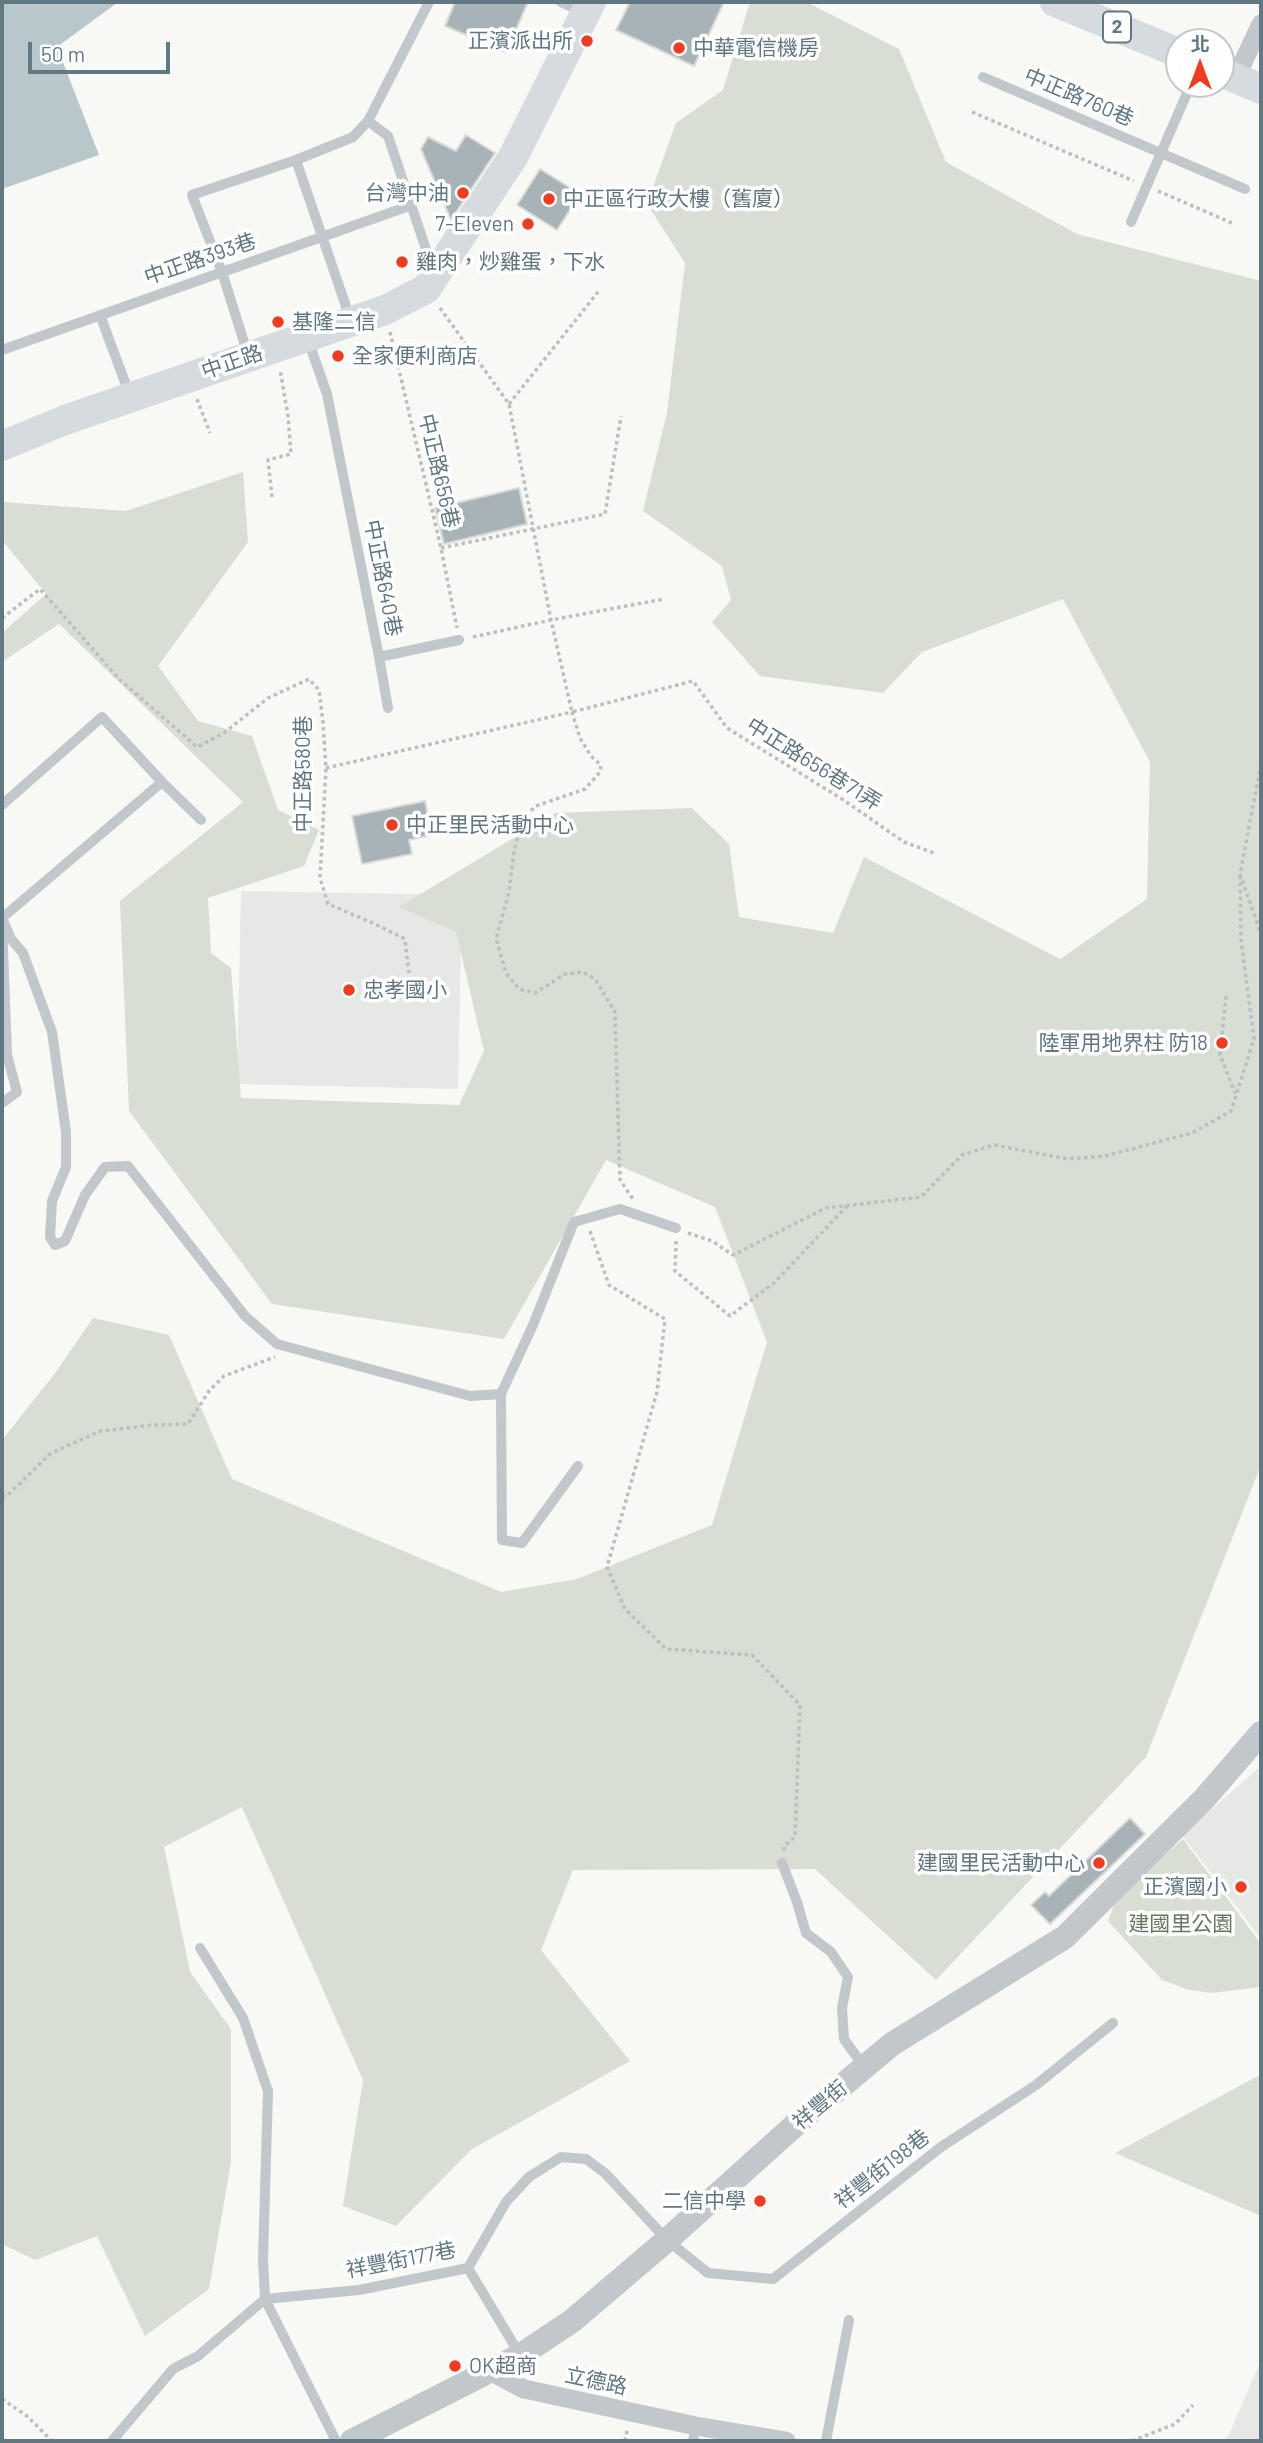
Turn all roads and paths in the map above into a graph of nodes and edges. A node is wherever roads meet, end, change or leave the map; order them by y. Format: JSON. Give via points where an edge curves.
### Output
{"nodes":[{"id":1,"x":429,"y":2,"type":"edge"},
{"id":2,"x":1055,"y":2,"type":"edge"},
{"id":3,"x":579,"y":6,"type":"edge"},
{"id":4,"x":1261,"y":24,"type":"edge"},
{"id":5,"x":1165,"y":47,"type":"edge"},
{"id":6,"x":983,"y":76,"type":"dead end"},
{"id":7,"x":1239,"y":80,"type":"edge"},
{"id":8,"x":1185,"y":98,"type":"edge"},
{"id":9,"x":972,"y":112,"type":"dead end"},
{"id":10,"x":368,"y":121,"type":"junction"},
{"id":11,"x":1161,"y":153,"type":"junction"},
{"id":12,"x":296,"y":160,"type":"junction"},
{"id":13,"x":1147,"y":186,"type":"junction"},
{"id":14,"x":1245,"y":189,"type":"dead end"},
{"id":15,"x":412,"y":205,"type":"junction"},
{"id":16,"x":1131,"y":222,"type":"dead end"},
{"id":17,"x":1232,"y":223,"type":"dead end"},
{"id":18,"x":321,"y":237,"type":"junction"},
{"id":19,"x":222,"y":272,"type":"junction"},
{"id":20,"x":430,"y":283,"type":"junction"},
{"id":21,"x":598,"y":292,"type":"dead end"},
{"id":22,"x":385,"y":310,"type":"junction"},
{"id":23,"x":100,"y":315,"type":"junction"},
{"id":24,"x":351,"y":321,"type":"junction"},
{"id":25,"x":307,"y":336,"type":"junction"},
{"id":26,"x":276,"y":347,"type":"junction"},
{"id":27,"x":2,"y":350,"type":"edge"},
{"id":28,"x":248,"y":356,"type":"junction"},
{"id":29,"x":189,"y":377,"type":"junction"},
{"id":30,"x":130,"y":397,"type":"junction"},
{"id":31,"x":509,"y":404,"type":"junction"},
{"id":32,"x":621,"y":415,"type":"dead end"},
{"id":33,"x":210,"y":433,"type":"dead end"},
{"id":34,"x":2,"y":446,"type":"edge"},
{"id":35,"x":272,"y":497,"type":"dead end"},
{"id":36,"x":534,"y":530,"type":"junction"},
{"id":37,"x":441,"y":548,"type":"junction"},
{"id":38,"x":664,"y":599,"type":"dead end"},
{"id":39,"x":2,"y":618,"type":"edge"},
{"id":40,"x":551,"y":620,"type":"junction"},
{"id":41,"x":459,"y":640,"type":"junction"},
{"id":42,"x":379,"y":657,"type":"junction"},
{"id":43,"x":388,"y":708,"type":"dead end"},
{"id":44,"x":572,"y":712,"type":"junction"},
{"id":45,"x":1261,"y":764,"type":"edge"},
{"id":46,"x":326,"y":768,"type":"junction"},
{"id":47,"x":162,"y":782,"type":"junction"},
{"id":48,"x":2,"y":804,"type":"edge"},
{"id":49,"x":201,"y":820,"type":"dead end"},
{"id":50,"x":934,"y":853,"type":"dead end"},
{"id":51,"x":1240,"y":874,"type":"junction"},
{"id":52,"x":2,"y":918,"type":"edge"},
{"id":53,"x":1261,"y":934,"type":"edge"},
{"id":54,"x":409,"y":973,"type":"dead end"},
{"id":55,"x":1226,"y":996,"type":"dead end"},
{"id":56,"x":1236,"y":1096,"type":"junction"},
{"id":57,"x":2,"y":1103,"type":"edge"},
{"id":58,"x":847,"y":1206,"type":"junction"},
{"id":59,"x":586,"y":1218,"type":"junction"},
{"id":60,"x":647,"y":1218,"type":"junction"},
{"id":61,"x":676,"y":1228,"type":"junction"},
{"id":62,"x":281,"y":1355,"type":"dead end"},
{"id":63,"x":501,"y":1394,"type":"junction"},
{"id":64,"x":578,"y":1466,"type":"dead end"},
{"id":65,"x":2,"y":1496,"type":"edge"},
{"id":66,"x":1261,"y":1733,"type":"edge"},
{"id":67,"x":782,"y":1863,"type":"joint"},
{"id":68,"x":200,"y":1948,"type":"dead end"},
{"id":69,"x":1113,"y":2023,"type":"dead end"},
{"id":70,"x":864,"y":2068,"type":"junction"},
{"id":71,"x":667,"y":2241,"type":"junction"},
{"id":72,"x":468,"y":2268,"type":"junction"},
{"id":73,"x":265,"y":2299,"type":"junction"},
{"id":74,"x":849,"y":2320,"type":"dead end"},
{"id":75,"x":521,"y":2355,"type":"junction"},
{"id":76,"x":490,"y":2371,"type":"junction"},
{"id":77,"x":2,"y":2399,"type":"edge"},
{"id":78,"x":1193,"y":2405,"type":"dead end"},
{"id":79,"x":695,"y":2433,"type":"edge"},
{"id":80,"x":52,"y":2441,"type":"edge"},
{"id":81,"x":112,"y":2441,"type":"edge"},
{"id":82,"x":336,"y":2441,"type":"edge"},
{"id":83,"x":352,"y":2441,"type":"edge"},
{"id":84,"x":786,"y":2441,"type":"edge"},
{"id":85,"x":826,"y":2441,"type":"edge"},
{"id":86,"x":1132,"y":2441,"type":"edge"}],
"edges":[{"from":1,"to":10,"type":"lane"},
{"from":2,"to":5,"type":"main road","number":"2"},
{"from":3,"to":20,"type":"main road","via":[[513,157]]},
{"from":4,"to":7,"type":"street"},
{"from":6,"to":11,"type":"lane","name":"中正路760巷"},
{"from":8,"to":11,"type":"lane"},
{"from":9,"to":13,"type":"path"},
{"from":10,"to":12,"type":"lane","via":[[353,137]]},
{"from":10,"to":15,"type":"lane","via":[[388,136]]},
{"from":11,"to":13,"type":"lane"},
{"from":11,"to":14,"type":"lane","name":"中正路760巷"},
{"from":12,"to":18,"type":"lane"},
{"from":12,"to":19,"type":"lane","via":[[191,195]]},
{"from":13,"to":16,"type":"lane"},
{"from":13,"to":17,"type":"path"},
{"from":15,"to":18,"type":"lane","name":"中正路393巷"},
{"from":15,"to":20,"type":"lane"},
{"from":18,"to":19,"type":"lane","name":"中正路393巷"},
{"from":18,"to":24,"type":"lane"},
{"from":19,"to":23,"type":"lane","name":"中正路393巷"},
{"from":19,"to":28,"type":"lane"},
{"from":20,"to":22,"type":"main road","name":"中正路"},
{"from":20,"to":31,"type":"path"},
{"from":21,"to":31,"type":"path"},
{"from":22,"to":24,"type":"main road","name":"中正路"},
{"from":22,"to":37,"type":"path","name":"中正路656巷"},
{"from":23,"to":27,"type":"lane","name":"中正路393巷"},
{"from":23,"to":30,"type":"lane"},
{"from":24,"to":25,"type":"main road","name":"中正路"},
{"from":25,"to":26,"type":"main road","name":"中正路"},
{"from":25,"to":42,"type":"lane","name":"中正路640巷","via":[[327,394]]},
{"from":26,"to":28,"type":"main road","name":"中正路"},
{"from":26,"to":35,"type":"path","via":[[291,454],[268,460]]},
{"from":28,"to":29,"type":"main road","name":"中正路"},
{"from":29,"to":30,"type":"main road","name":"中正路"},
{"from":29,"to":33,"type":"path"},
{"from":30,"to":34,"type":"main road","name":"中正路"},
{"from":31,"to":36,"type":"path"},
{"from":32,"to":36,"type":"path","via":[[605,513]]},
{"from":36,"to":37,"type":"path"},
{"from":36,"to":40,"type":"path"},
{"from":37,"to":41,"type":"path","name":"中正路656巷"},
{"from":38,"to":40,"type":"path"},
{"from":39,"to":46,"type":"path","name":"中正路580巷","via":[[40,589],[119,679],[197,747],[224,733],[268,698],[309,679],[319,690]]},
{"from":40,"to":41,"type":"path"},
{"from":40,"to":44,"type":"path"},
{"from":41,"to":42,"type":"lane","name":"中正路640巷"},
{"from":42,"to":43,"type":"lane"},
{"from":44,"to":46,"type":"path"},
{"from":44,"to":50,"type":"path","name":"中正路656巷71弄","via":[[693,681],[727,728],[904,842]]},
{"from":44,"to":60,"type":"path","via":[[580,738],[601,765],[600,772],[585,789],[536,806],[524,817],[496,939],[506,973],[519,989],[535,993],[565,974],[583,972],[595,979],[615,1012],[620,1180]]},
{"from":45,"to":51,"type":"path"},
{"from":46,"to":54,"type":"path","name":"中正路580巷","via":[[320,878],[328,904],[405,939]]},
{"from":47,"to":48,"type":"lane","via":[[102,717]]},
{"from":47,"to":49,"type":"lane"},
{"from":47,"to":52,"type":"lane"},
{"from":51,"to":53,"type":"path"},
{"from":51,"to":56,"type":"path","via":[[1241,940],[1254,1039]]},
{"from":52,"to":57,"type":"lane","via":[[8,1055],[17,1092]]},
{"from":52,"to":63,"type":"lane","via":[[23,953],[52,1032],[66,1132],[66,1167],[52,1201],[50,1237],[55,1245],[65,1241],[85,1195],[105,1167],[128,1166],[244,1316],[277,1344],[470,1396]]},
{"from":55,"to":56,"type":"path","via":[[1220,1055]]},
{"from":56,"to":58,"type":"path","via":[[1231,1111],[1192,1133],[1105,1156],[1068,1159],[994,1146],[962,1155],[921,1196]]},
{"from":58,"to":61,"type":"path","via":[[826,1208],[733,1255],[712,1241]]},
{"from":58,"to":61,"type":"path","via":[[774,1283],[730,1316],[675,1271]]},
{"from":59,"to":60,"type":"lane","via":[[620,1209]]},
{"from":59,"to":63,"type":"lane","via":[[574,1222]]},
{"from":59,"to":67,"type":"path","via":[[609,1285],[665,1319],[657,1392],[607,1567],[625,1609],[666,1648],[752,1655],[800,1705],[795,1837],[785,1846]]},
{"from":60,"to":61,"type":"lane"},
{"from":62,"to":65,"type":"path","via":[[224,1376],[188,1424],[101,1431],[51,1453]]},
{"from":63,"to":64,"type":"lane","via":[[502,1540],[522,1543]]},
{"from":66,"to":70,"type":"street","name":"祥豐街","via":[[1203,1799],[1065,1937],[892,2044]]},
{"from":67,"to":70,"type":"lane","via":[[806,1933],[831,1952],[848,1977],[842,2008],[844,2039]]},
{"from":68,"to":73,"type":"lane","via":[[243,2018],[268,2091]]},
{"from":69,"to":71,"type":"lane","name":"祥豐街198巷","via":[[1036,2085],[942,2147],[773,2279],[708,2273]]},
{"from":70,"to":71,"type":"street","name":"祥豐街"},
{"from":71,"to":72,"type":"lane","name":"祥豐街177巷","via":[[605,2173],[586,2159],[561,2158],[528,2177],[506,2202]]},
{"from":71,"to":75,"type":"street","name":"祥豐街","via":[[572,2321]]},
{"from":72,"to":73,"type":"lane","name":"祥豐街177巷","via":[[359,2290]]},
{"from":72,"to":75,"type":"lane"},
{"from":73,"to":81,"type":"lane","via":[[198,2356],[173,2369]]},
{"from":73,"to":82,"type":"lane"},
{"from":74,"to":85,"type":"lane"},
{"from":75,"to":76,"type":"street","name":"祥豐街"},
{"from":76,"to":79,"type":"street","name":"立德路","via":[[524,2389]]},
{"from":76,"to":83,"type":"street","name":"祥豐街"},
{"from":77,"to":80,"type":"path"},
{"from":78,"to":86,"type":"path","via":[[1175,2424]]},
{"from":79,"to":84,"type":"street","name":"立德路"}]}
